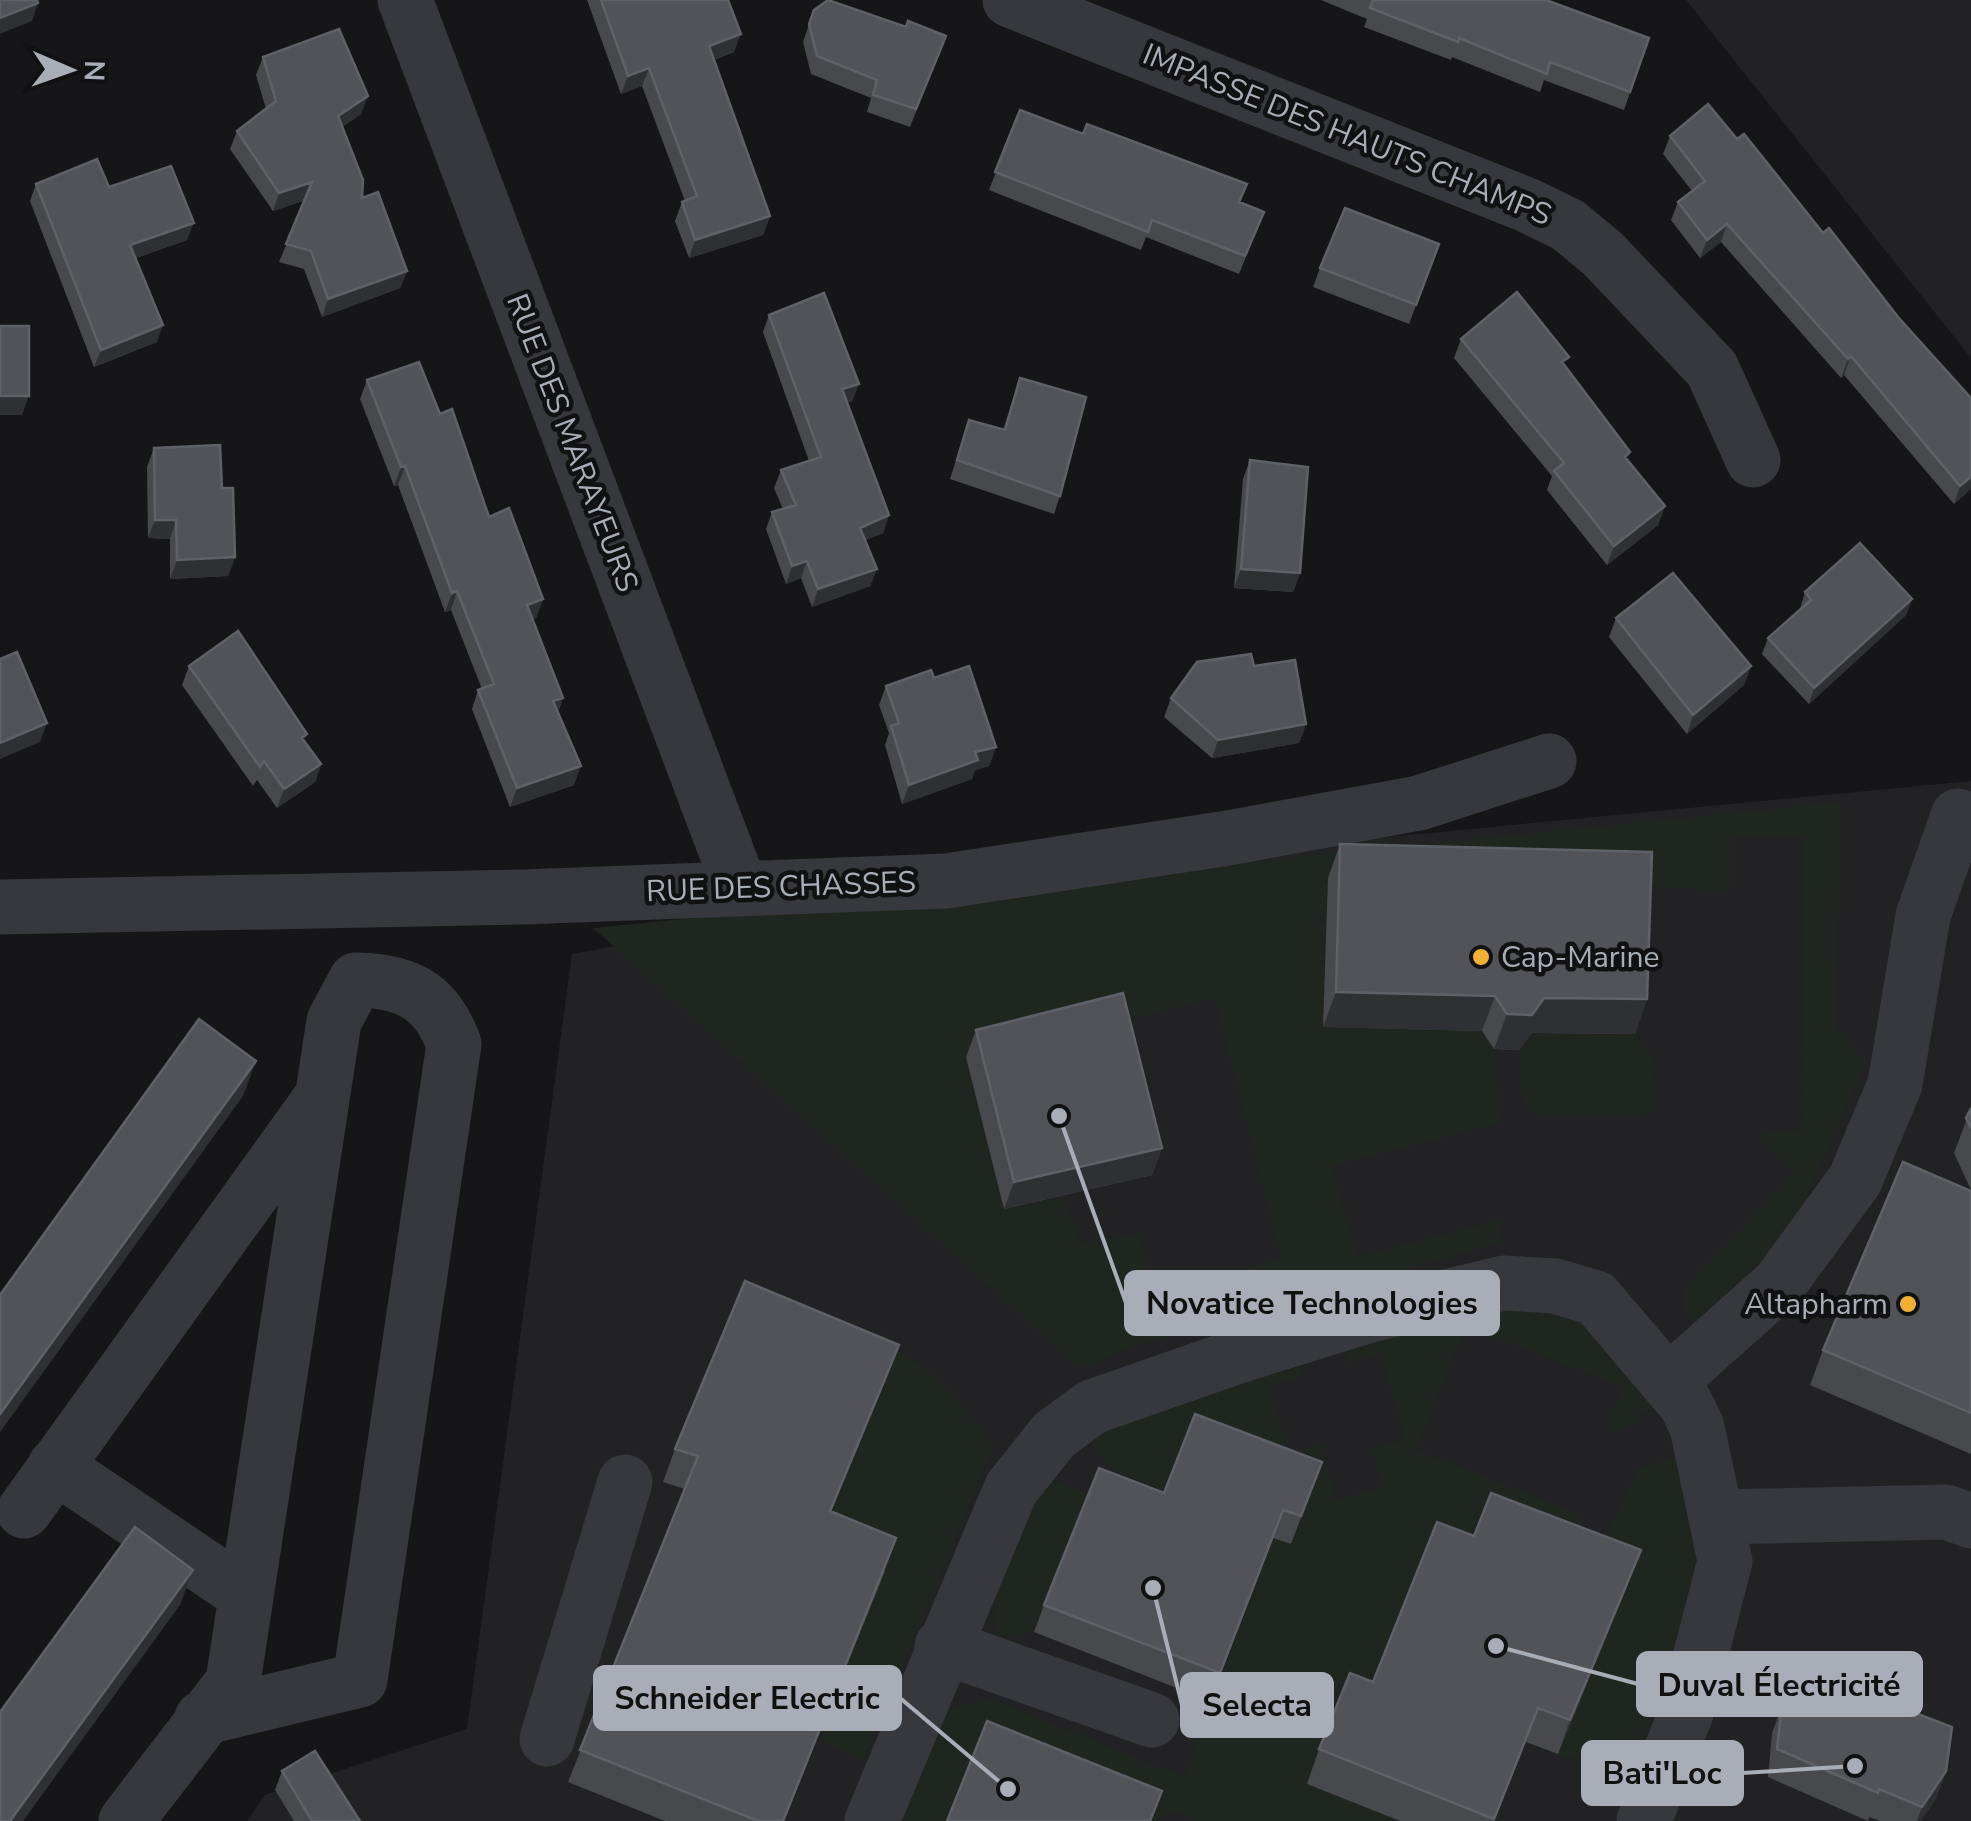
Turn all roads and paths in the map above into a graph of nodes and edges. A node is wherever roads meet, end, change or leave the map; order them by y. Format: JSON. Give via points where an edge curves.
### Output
{"nodes":[{"id":1,"x":404,"y":0,"type":"edge"},
{"id":2,"x":1010,"y":0,"type":"edge"},
{"id":3,"x":1753,"y":460,"type":"dead end"},
{"id":4,"x":1549,"y":761,"type":"dead end"},
{"id":5,"x":1958,"y":816,"type":"dead end"},
{"id":6,"x":739,"y":886,"type":"junction"},
{"id":7,"x":0,"y":907,"type":"edge"},
{"id":8,"x":322,"y":1095,"type":"junction"},
{"id":9,"x":1668,"y":1383,"type":"junction"},
{"id":10,"x":55,"y":1466,"type":"junction"},
{"id":11,"x":625,"y":1482,"type":"dead end"},
{"id":12,"x":24,"y":1510,"type":"dead end"},
{"id":13,"x":1719,"y":1517,"type":"junction"},
{"id":14,"x":1971,"y":1521,"type":"edge"},
{"id":15,"x":246,"y":1595,"type":"junction"},
{"id":16,"x":942,"y":1646,"type":"junction"},
{"id":17,"x":202,"y":1718,"type":"junction"},
{"id":18,"x":1152,"y":1720,"type":"dead end"},
{"id":19,"x":546,"y":1739,"type":"dead end"},
{"id":20,"x":126,"y":1821,"type":"edge"},
{"id":21,"x":872,"y":1821,"type":"edge"},
{"id":22,"x":1644,"y":1821,"type":"edge"}],
"edges":[{"from":1,"to":6,"type":"street","name":"RUE DES MARAYEURS"},
{"from":2,"to":3,"type":"street","name":"IMPASSE DES HAUTS CHAMPS","via":[[1568,225],[1641,291],[1712,370]]},
{"from":4,"to":6,"type":"street","name":"RUE DES CHASSES","via":[[1419,803],[1011,873],[895,884]]},
{"from":5,"to":9,"type":"street","via":[[1923,916],[1894,1084],[1855,1180],[1779,1284]]},
{"from":6,"to":7,"type":"street","name":"RUE DES CHASSES","via":[[503,898]]},
{"from":8,"to":10,"type":"street"},
{"from":8,"to":15,"type":"street"},
{"from":8,"to":17,"type":"street","via":[[334,1021],[356,980],[391,980],[441,1010],[454,1044],[360,1680]]},
{"from":9,"to":13,"type":"street","via":[[1697,1426]]},
{"from":9,"to":16,"type":"street","via":[[1596,1298],[1555,1286],[1504,1283],[1370,1314],[1092,1407],[1054,1435],[1011,1488]]},
{"from":10,"to":12,"type":"street"},
{"from":10,"to":15,"type":"street"},
{"from":11,"to":19,"type":"street"},
{"from":13,"to":14,"type":"street","via":[[1946,1512]]},
{"from":13,"to":22,"type":"street","via":[[1726,1560],[1686,1713]]},
{"from":15,"to":17,"type":"street","via":[[234,1682]]},
{"from":16,"to":18,"type":"street"},
{"from":16,"to":21,"type":"street"},
{"from":17,"to":20,"type":"street"}]}
